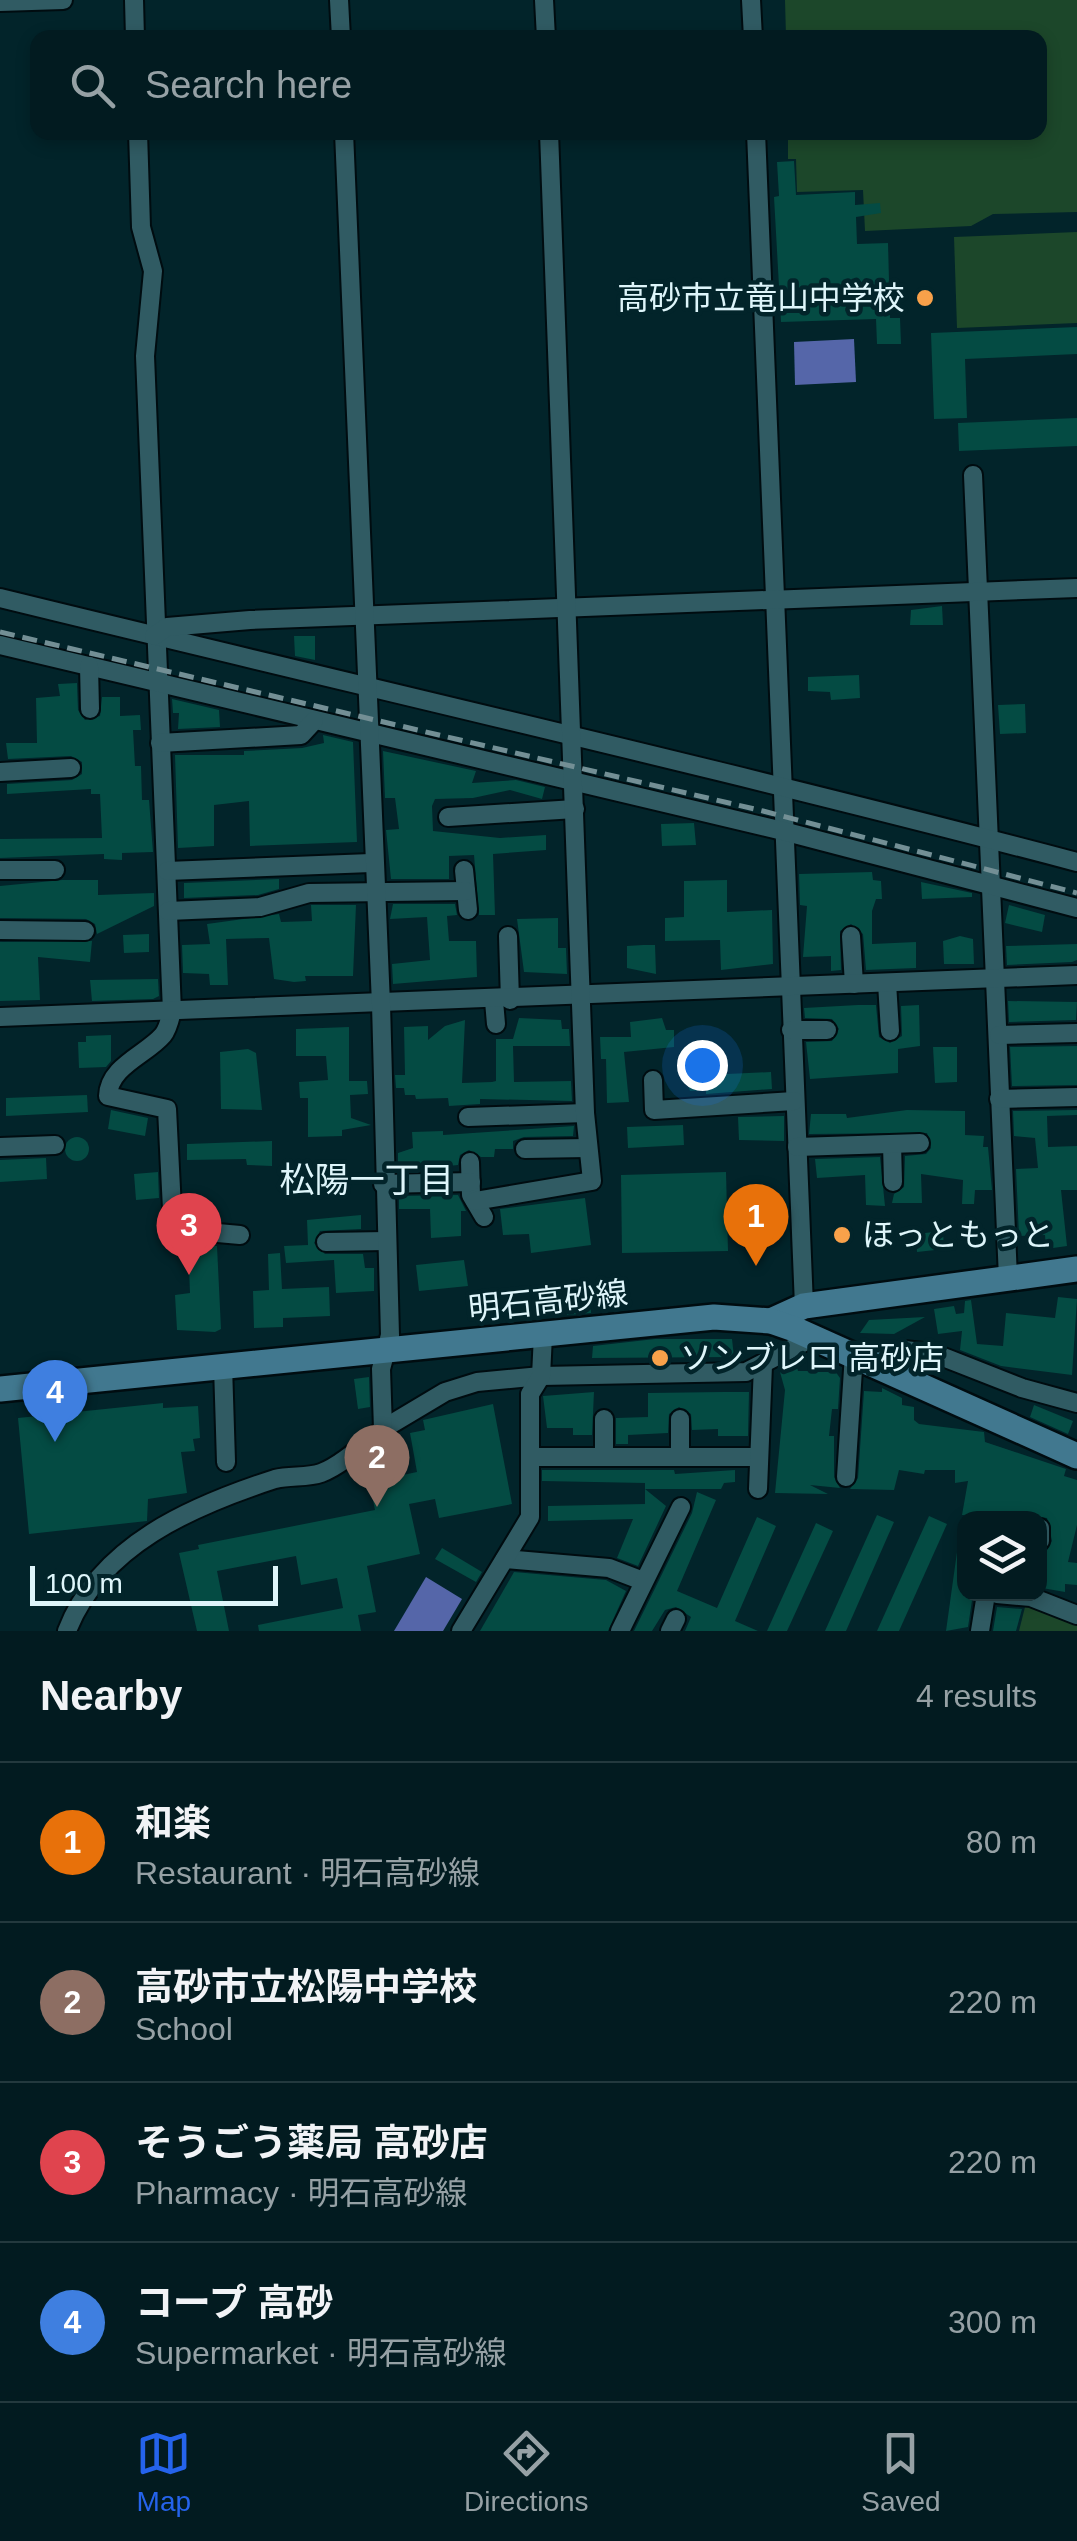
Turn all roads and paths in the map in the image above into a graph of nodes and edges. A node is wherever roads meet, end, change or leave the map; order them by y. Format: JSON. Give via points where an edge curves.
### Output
{"nodes":[{"id":1,"x":63,"y":0,"type":"edge"},
{"id":2,"x":134,"y":0,"type":"edge"},
{"id":3,"x":339,"y":0,"type":"edge"},
{"id":4,"x":544,"y":0,"type":"edge"},
{"id":5,"x":751,"y":0,"type":"edge"},
{"id":6,"x":0,"y":2,"type":"edge"},
{"id":7,"x":135,"y":30,"type":"edge"},
{"id":8,"x":340,"y":30,"type":"edge"},
{"id":9,"x":546,"y":30,"type":"edge"},
{"id":10,"x":752,"y":30,"type":"edge"},
{"id":11,"x":138,"y":140,"type":"edge"},
{"id":12,"x":344,"y":140,"type":"edge"},
{"id":13,"x":550,"y":140,"type":"edge"},
{"id":14,"x":756,"y":140,"type":"edge"},
{"id":15,"x":973,"y":475,"type":"dead end"},
{"id":16,"x":1077,"y":588,"type":"edge"},
{"id":17,"x":978,"y":592,"type":"junction"},
{"id":18,"x":0,"y":598,"type":"edge"},
{"id":19,"x":775,"y":599,"type":"junction"},
{"id":20,"x":568,"y":607,"type":"junction"},
{"id":21,"x":364,"y":616,"type":"junction"},
{"id":22,"x":154,"y":636,"type":"junction"},
{"id":23,"x":0,"y":645,"type":"edge"},
{"id":24,"x":90,"y":666,"type":"junction"},
{"id":25,"x":157,"y":683,"type":"junction"},
{"id":26,"x":365,"y":689,"type":"junction"},
{"id":27,"x":90,"y":709,"type":"dead end"},
{"id":28,"x":314,"y":720,"type":"junction"},
{"id":29,"x":368,"y":733,"type":"junction"},
{"id":30,"x":573,"y":736,"type":"junction"},
{"id":31,"x":160,"y":744,"type":"junction"},
{"id":32,"x":71,"y":768,"type":"dead end"},
{"id":33,"x":0,"y":772,"type":"edge"},
{"id":34,"x":574,"y":782,"type":"junction"},
{"id":35,"x":782,"y":784,"type":"junction"},
{"id":36,"x":575,"y":809,"type":"junction"},
{"id":37,"x":448,"y":817,"type":"dead end"},
{"id":38,"x":783,"y":832,"type":"junction"},
{"id":39,"x":986,"y":838,"type":"junction"},
{"id":40,"x":1077,"y":862,"type":"edge"},
{"id":41,"x":372,"y":863,"type":"junction"},
{"id":42,"x":0,"y":870,"type":"edge"},
{"id":43,"x":55,"y":870,"type":"dead end"},
{"id":44,"x":464,"y":870,"type":"dead end"},
{"id":45,"x":167,"y":871,"type":"junction"},
{"id":46,"x":988,"y":884,"type":"junction"},
{"id":47,"x":466,"y":890,"type":"junction"},
{"id":48,"x":375,"y":894,"type":"junction"},
{"id":49,"x":1077,"y":908,"type":"edge"},
{"id":50,"x":468,"y":910,"type":"dead end"},
{"id":51,"x":168,"y":911,"type":"junction"},
{"id":52,"x":0,"y":930,"type":"edge"},
{"id":53,"x":85,"y":931,"type":"dead end"},
{"id":54,"x":508,"y":936,"type":"dead end"},
{"id":55,"x":852,"y":936,"type":"dead end"},
{"id":56,"x":1077,"y":975,"type":"edge"},
{"id":57,"x":996,"y":977,"type":"junction"},
{"id":58,"x":887,"y":983,"type":"junction"},
{"id":59,"x":854,"y":984,"type":"junction"},
{"id":60,"x":789,"y":987,"type":"junction"},
{"id":61,"x":581,"y":995,"type":"junction"},
{"id":62,"x":502,"y":1000,"type":"junction"},
{"id":63,"x":381,"y":1004,"type":"junction"},
{"id":64,"x":172,"y":1012,"type":"junction"},
{"id":65,"x":0,"y":1017,"type":"edge"},
{"id":66,"x":496,"y":1024,"type":"dead end"},
{"id":67,"x":791,"y":1030,"type":"junction"},
{"id":68,"x":827,"y":1030,"type":"dead end"},
{"id":69,"x":890,"y":1031,"type":"dead end"},
{"id":70,"x":1077,"y":1033,"type":"edge"},
{"id":71,"x":999,"y":1035,"type":"junction"},
{"id":72,"x":654,"y":1080,"type":"dead end"},
{"id":73,"x":1077,"y":1097,"type":"edge"},
{"id":74,"x":999,"y":1099,"type":"junction"},
{"id":75,"x":794,"y":1102,"type":"junction"},
{"id":76,"x":585,"y":1113,"type":"junction"},
{"id":77,"x":468,"y":1117,"type":"dead end"},
{"id":78,"x":920,"y":1143,"type":"dead end"},
{"id":79,"x":892,"y":1144,"type":"junction"},
{"id":80,"x":56,"y":1146,"type":"dead end"},
{"id":81,"x":0,"y":1147,"type":"edge"},
{"id":82,"x":796,"y":1147,"type":"junction"},
{"id":83,"x":588,"y":1148,"type":"junction"},
{"id":84,"x":524,"y":1150,"type":"dead end"},
{"id":85,"x":893,"y":1182,"type":"dead end"},
{"id":86,"x":383,"y":1184,"type":"junction"},
{"id":87,"x":240,"y":1235,"type":"dead end"},
{"id":88,"x":326,"y":1242,"type":"dead end"},
{"id":89,"x":386,"y":1242,"type":"junction"},
{"id":90,"x":1077,"y":1269,"type":"edge"},
{"id":91,"x":1008,"y":1278,"type":"junction"},
{"id":92,"x":804,"y":1306,"type":"junction"},
{"id":93,"x":771,"y":1322,"type":"junction"},
{"id":94,"x":543,"y":1335,"type":"junction"},
{"id":95,"x":814,"y":1337,"type":"junction"},
{"id":96,"x":388,"y":1350,"type":"junction"},
{"id":97,"x":864,"y":1359,"type":"junction"},
{"id":98,"x":764,"y":1365,"type":"junction"},
{"id":99,"x":224,"y":1366,"type":"junction"},
{"id":100,"x":540,"y":1376,"type":"junction"},
{"id":101,"x":0,"y":1389,"type":"edge"},
{"id":102,"x":1077,"y":1403,"type":"edge"},
{"id":103,"x":604,"y":1418,"type":"dead end"},
{"id":104,"x":680,"y":1419,"type":"dead end"},
{"id":105,"x":384,"y":1430,"type":"junction"},
{"id":106,"x":1077,"y":1456,"type":"edge"},
{"id":107,"x":530,"y":1457,"type":"junction"},
{"id":108,"x":604,"y":1457,"type":"junction"},
{"id":109,"x":680,"y":1457,"type":"junction"},
{"id":110,"x":758,"y":1457,"type":"junction"},
{"id":111,"x":226,"y":1462,"type":"dead end"},
{"id":112,"x":846,"y":1477,"type":"dead end"},
{"id":113,"x":758,"y":1489,"type":"dead end"},
{"id":114,"x":680,"y":1507,"type":"dead end"},
{"id":115,"x":505,"y":1559,"type":"junction"},
{"id":116,"x":643,"y":1581,"type":"junction"},
{"id":117,"x":985,"y":1601,"type":"edge"},
{"id":118,"x":1045,"y":1601,"type":"edge"},
{"id":119,"x":1077,"y":1615,"type":"edge"},
{"id":120,"x":67,"y":1631,"type":"edge"},
{"id":121,"x":461,"y":1631,"type":"edge"},
{"id":122,"x":620,"y":1631,"type":"edge"},
{"id":123,"x":980,"y":1631,"type":"edge"}],
"edges":[{"from":1,"to":6,"type":"street"},
{"from":2,"to":7,"type":"street"},
{"from":3,"to":8,"type":"street"},
{"from":4,"to":9,"type":"street"},
{"from":5,"to":10,"type":"street"},
{"from":11,"to":22,"type":"street","via":[[141,227],[153,271],[145,356]]},
{"from":12,"to":21,"type":"street"},
{"from":13,"to":20,"type":"street"},
{"from":14,"to":19,"type":"street"},
{"from":15,"to":17,"type":"street"},
{"from":16,"to":17,"type":"street"},
{"from":17,"to":19,"type":"street"},
{"from":17,"to":39,"type":"street"},
{"from":18,"to":22,"type":"street"},
{"from":19,"to":20,"type":"street"},
{"from":19,"to":35,"type":"street"},
{"from":20,"to":21,"type":"street"},
{"from":20,"to":30,"type":"street"},
{"from":21,"to":22,"type":"street","via":[[167,627]]},
{"from":21,"to":26,"type":"street"},
{"from":22,"to":25,"type":"street"},
{"from":22,"to":26,"type":"street"},
{"from":23,"to":24,"type":"street"},
{"from":24,"to":25,"type":"street"},
{"from":24,"to":27,"type":"street"},
{"from":25,"to":28,"type":"street"},
{"from":25,"to":31,"type":"street"},
{"from":26,"to":29,"type":"street"},
{"from":26,"to":30,"type":"street"},
{"from":28,"to":29,"type":"street"},
{"from":28,"to":31,"type":"street","via":[[301,736]]},
{"from":29,"to":34,"type":"street"},
{"from":29,"to":41,"type":"street"},
{"from":30,"to":34,"type":"street"},
{"from":30,"to":35,"type":"street"},
{"from":31,"to":45,"type":"street"},
{"from":32,"to":33,"type":"street"},
{"from":34,"to":36,"type":"street"},
{"from":34,"to":38,"type":"street"},
{"from":35,"to":38,"type":"street"},
{"from":35,"to":39,"type":"street"},
{"from":36,"to":37,"type":"street","via":[[487,806]]},
{"from":36,"to":61,"type":"street"},
{"from":38,"to":46,"type":"street"},
{"from":38,"to":60,"type":"street"},
{"from":39,"to":40,"type":"street"},
{"from":39,"to":46,"type":"street"},
{"from":41,"to":45,"type":"street"},
{"from":41,"to":48,"type":"street"},
{"from":42,"to":43,"type":"street"},
{"from":44,"to":47,"type":"street"},
{"from":45,"to":51,"type":"street"},
{"from":46,"to":49,"type":"street"},
{"from":46,"to":57,"type":"street"},
{"from":47,"to":48,"type":"street"},
{"from":47,"to":50,"type":"street"},
{"from":48,"to":51,"type":"street","via":[[309,892],[260,907]]},
{"from":48,"to":63,"type":"street"},
{"from":51,"to":64,"type":"street"},
{"from":52,"to":53,"type":"street"},
{"from":54,"to":62,"type":"street"},
{"from":55,"to":59,"type":"street"},
{"from":56,"to":57,"type":"street"},
{"from":57,"to":58,"type":"street"},
{"from":57,"to":71,"type":"street"},
{"from":58,"to":59,"type":"street"},
{"from":58,"to":69,"type":"street"},
{"from":59,"to":60,"type":"street"},
{"from":60,"to":61,"type":"street"},
{"from":60,"to":67,"type":"street"},
{"from":61,"to":62,"type":"street"},
{"from":61,"to":76,"type":"street"},
{"from":62,"to":63,"type":"street"},
{"from":62,"to":66,"type":"street"},
{"from":63,"to":64,"type":"street"},
{"from":63,"to":86,"type":"street"},
{"from":64,"to":65,"type":"street"},
{"from":64,"to":87,"type":"street","via":[[165,1034],[128,1063],[108,1096],[168,1110],[173,1229]]},
{"from":67,"to":68,"type":"street"},
{"from":67,"to":75,"type":"street"},
{"from":70,"to":71,"type":"street"},
{"from":71,"to":74,"type":"street"},
{"from":72,"to":75,"type":"street","via":[[654,1110],[699,1099]]},
{"from":73,"to":74,"type":"street"},
{"from":74,"to":91,"type":"street"},
{"from":75,"to":82,"type":"street"},
{"from":76,"to":77,"type":"street","via":[[490,1108]]},
{"from":76,"to":83,"type":"street"},
{"from":78,"to":79,"type":"street"},
{"from":79,"to":82,"type":"street"},
{"from":79,"to":85,"type":"street"},
{"from":80,"to":81,"type":"street"},
{"from":82,"to":92,"type":"street"},
{"from":83,"to":84,"type":"street"},
{"from":83,"to":86,"type":"street","via":[[592,1181],[479,1209],[470,1172]]},
{"from":86,"to":89,"type":"street"},
{"from":88,"to":89,"type":"street"},
{"from":89,"to":96,"type":"street"},
{"from":90,"to":91,"type":"main road"},
{"from":91,"to":92,"type":"main road"},
{"from":92,"to":93,"type":"main road"},
{"from":93,"to":94,"type":"main road","name":"明石高砂線","via":[[714,1317]]},
{"from":93,"to":95,"type":"main road","name":"明石高砂線"},
{"from":94,"to":96,"type":"main road","name":"明石高砂線"},
{"from":94,"to":100,"type":"street"},
{"from":95,"to":97,"type":"main road","name":"明石高砂線"},
{"from":95,"to":98,"type":"street"},
{"from":96,"to":99,"type":"main road","name":"明石高砂線"},
{"from":96,"to":105,"type":"street","via":[[381,1369]]},
{"from":97,"to":102,"type":"street","via":[[904,1350],[933,1353]]},
{"from":97,"to":106,"type":"main road","name":"明石高砂線"},
{"from":97,"to":112,"type":"street","via":[[856,1456]]},
{"from":98,"to":100,"type":"street","via":[[722,1375]]},
{"from":98,"to":110,"type":"street"},
{"from":99,"to":101,"type":"main road","name":"明石高砂線"},
{"from":99,"to":111,"type":"street"},
{"from":100,"to":105,"type":"street","via":[[445,1392]]},
{"from":100,"to":107,"type":"street","via":[[530,1394]]},
{"from":103,"to":108,"type":"street"},
{"from":104,"to":109,"type":"street"},
{"from":105,"to":120,"type":"street","via":[[321,1473],[278,1478],[162,1526],[110,1562]]},
{"from":107,"to":108,"type":"street"},
{"from":107,"to":115,"type":"street","via":[[530,1516]]},
{"from":108,"to":109,"type":"street"},
{"from":109,"to":110,"type":"street"},
{"from":110,"to":113,"type":"street"},
{"from":114,"to":116,"type":"street"},
{"from":115,"to":116,"type":"street","via":[[609,1568]]},
{"from":115,"to":121,"type":"street"},
{"from":116,"to":122,"type":"street"},
{"from":117,"to":123,"type":"street"},
{"from":118,"to":119,"type":"street"}]}
